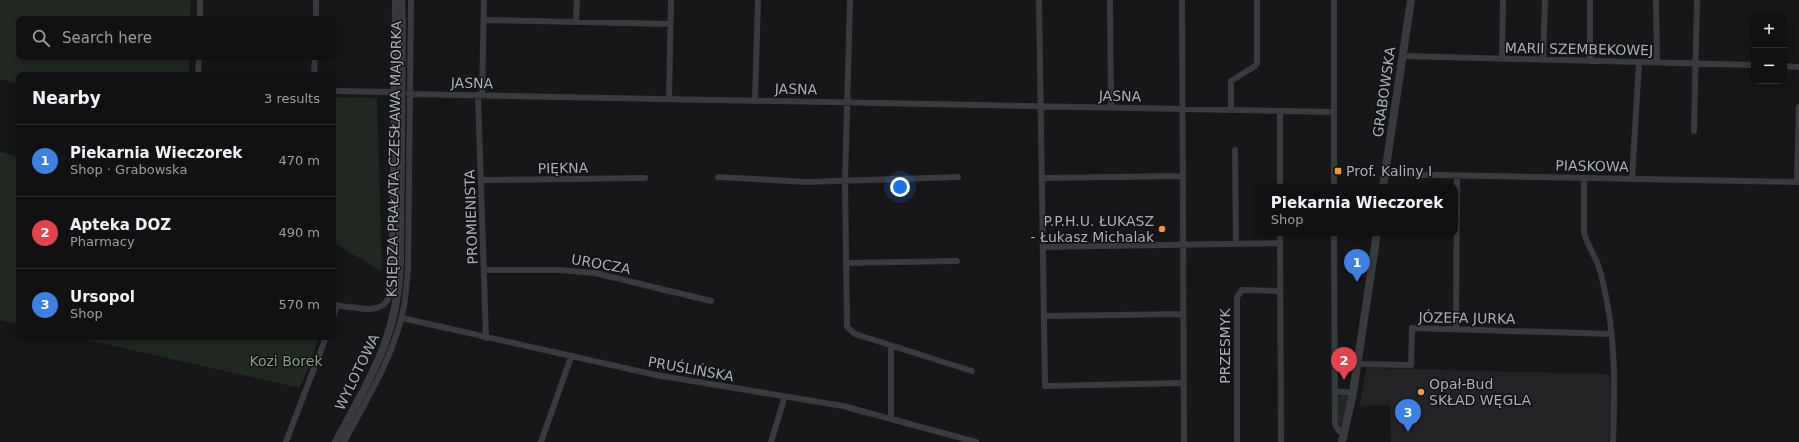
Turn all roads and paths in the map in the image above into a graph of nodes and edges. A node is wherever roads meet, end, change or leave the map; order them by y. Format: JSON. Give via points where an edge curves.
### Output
{"nodes":[{"id":1,"x":200,"y":0,"type":"edge"},
{"id":2,"x":316,"y":0,"type":"edge"},
{"id":3,"x":394,"y":0,"type":"edge"},
{"id":4,"x":401,"y":0,"type":"edge"},
{"id":5,"x":404,"y":0,"type":"edge"},
{"id":6,"x":411,"y":0,"type":"edge"},
{"id":7,"x":484,"y":0,"type":"edge"},
{"id":8,"x":577,"y":0,"type":"edge"},
{"id":9,"x":671,"y":0,"type":"edge"},
{"id":10,"x":758,"y":0,"type":"edge"},
{"id":11,"x":850,"y":0,"type":"edge"},
{"id":12,"x":1039,"y":0,"type":"edge"},
{"id":13,"x":1110,"y":0,"type":"edge"},
{"id":14,"x":1182,"y":0,"type":"edge"},
{"id":15,"x":1257,"y":0,"type":"edge"},
{"id":16,"x":1334,"y":0,"type":"edge"},
{"id":17,"x":1411,"y":0,"type":"edge"},
{"id":18,"x":1503,"y":0,"type":"edge"},
{"id":19,"x":1545,"y":0,"type":"edge"},
{"id":20,"x":1590,"y":0,"type":"edge"},
{"id":21,"x":1656,"y":0,"type":"edge"},
{"id":22,"x":1697,"y":0,"type":"edge"},
{"id":23,"x":200,"y":16,"type":"edge"},
{"id":24,"x":316,"y":16,"type":"edge"},
{"id":25,"x":484,"y":20,"type":"junction"},
{"id":26,"x":402,"y":21,"type":"junction"},
{"id":27,"x":576,"y":22,"type":"junction"},
{"id":28,"x":670,"y":24,"type":"junction"},
{"id":29,"x":1403,"y":56,"type":"junction"},
{"id":30,"x":1502,"y":59,"type":"junction"},
{"id":31,"x":199,"y":60,"type":"edge"},
{"id":32,"x":315,"y":60,"type":"edge"},
{"id":33,"x":1543,"y":60,"type":"junction"},
{"id":34,"x":1590,"y":61,"type":"junction"},
{"id":35,"x":1639,"y":63,"type":"junction"},
{"id":36,"x":1657,"y":63,"type":"junction"},
{"id":37,"x":1696,"y":64,"type":"junction"},
{"id":38,"x":1751,"y":65,"type":"edge"},
{"id":39,"x":1787,"y":66,"type":"edge"},
{"id":40,"x":1799,"y":67,"type":"edge"},
{"id":41,"x":198,"y":72,"type":"edge"},
{"id":42,"x":314,"y":72,"type":"edge"},
{"id":43,"x":336,"y":91,"type":"edge"},
{"id":44,"x":393,"y":92,"type":"junction"},
{"id":45,"x":409,"y":94,"type":"junction"},
{"id":46,"x":480,"y":95,"type":"junction"},
{"id":47,"x":669,"y":99,"type":"junction"},
{"id":48,"x":755,"y":100,"type":"junction"},
{"id":49,"x":847,"y":102,"type":"junction"},
{"id":50,"x":1040,"y":106,"type":"junction"},
{"id":51,"x":1111,"y":107,"type":"junction"},
{"id":52,"x":1799,"y":107,"type":"edge"},
{"id":53,"x":1182,"y":109,"type":"junction"},
{"id":54,"x":1231,"y":110,"type":"junction"},
{"id":55,"x":1280,"y":111,"type":"junction"},
{"id":56,"x":1334,"y":112,"type":"junction"},
{"id":57,"x":1694,"y":131,"type":"dead end"},
{"id":58,"x":1234,"y":150,"type":"dead end"},
{"id":59,"x":1385,"y":174,"type":"junction"},
{"id":60,"x":1182,"y":176,"type":"junction"},
{"id":61,"x":1457,"y":176,"type":"junction"},
{"id":62,"x":718,"y":177,"type":"dead end"},
{"id":63,"x":645,"y":178,"type":"dead end"},
{"id":64,"x":958,"y":178,"type":"dead end"},
{"id":65,"x":1042,"y":178,"type":"junction"},
{"id":66,"x":1584,"y":178,"type":"junction"},
{"id":67,"x":1632,"y":179,"type":"junction"},
{"id":68,"x":482,"y":180,"type":"junction"},
{"id":69,"x":845,"y":181,"type":"junction"},
{"id":70,"x":1798,"y":182,"type":"edge"},
{"id":71,"x":1280,"y":184,"type":"edge"},
{"id":72,"x":1334,"y":184,"type":"edge"},
{"id":73,"x":1384,"y":184,"type":"edge"},
{"id":74,"x":1457,"y":184,"type":"edge"},
{"id":75,"x":1280,"y":236,"type":"edge"},
{"id":76,"x":1334,"y":236,"type":"edge"},
{"id":77,"x":1377,"y":236,"type":"edge"},
{"id":78,"x":1457,"y":236,"type":"edge"},
{"id":79,"x":1236,"y":243,"type":"junction"},
{"id":80,"x":1280,"y":243,"type":"junction"},
{"id":81,"x":1182,"y":244,"type":"junction"},
{"id":82,"x":1043,"y":247,"type":"junction"},
{"id":83,"x":957,"y":261,"type":"dead end"},
{"id":84,"x":846,"y":264,"type":"junction"},
{"id":85,"x":484,"y":270,"type":"junction"},
{"id":86,"x":1280,"y":291,"type":"junction"},
{"id":87,"x":711,"y":301,"type":"dead end"},
{"id":88,"x":336,"y":305,"type":"edge"},
{"id":89,"x":395,"y":311,"type":"joint"},
{"id":90,"x":1183,"y":314,"type":"junction"},
{"id":91,"x":1044,"y":316,"type":"junction"},
{"id":92,"x":402,"y":318,"type":"junction"},
{"id":93,"x":1456,"y":329,"type":"junction"},
{"id":94,"x":1612,"y":334,"type":"junction"},
{"id":95,"x":486,"y":338,"type":"junction"},
{"id":96,"x":325,"y":340,"type":"edge"},
{"id":97,"x":891,"y":346,"type":"junction"},
{"id":98,"x":571,"y":357,"type":"junction"},
{"id":99,"x":1357,"y":364,"type":"junction"},
{"id":100,"x":972,"y":371,"type":"dead end"},
{"id":101,"x":1183,"y":383,"type":"junction"},
{"id":102,"x":1335,"y":391,"type":"junction"},
{"id":103,"x":1353,"y":393,"type":"junction"},
{"id":104,"x":785,"y":396,"type":"junction"},
{"id":105,"x":890,"y":418,"type":"junction"},
{"id":106,"x":1344,"y":434,"type":"junction"},
{"id":107,"x":286,"y":442,"type":"edge"},
{"id":108,"x":336,"y":442,"type":"edge"},
{"id":109,"x":344,"y":442,"type":"edge"},
{"id":110,"x":541,"y":442,"type":"edge"},
{"id":111,"x":771,"y":442,"type":"edge"},
{"id":112,"x":976,"y":442,"type":"edge"},
{"id":113,"x":1184,"y":442,"type":"edge"},
{"id":114,"x":1237,"y":442,"type":"edge"},
{"id":115,"x":1281,"y":442,"type":"edge"},
{"id":116,"x":1342,"y":442,"type":"edge"},
{"id":117,"x":1613,"y":442,"type":"edge"}],
"edges":[{"from":1,"to":23,"type":"street"},
{"from":2,"to":24,"type":"street"},
{"from":3,"to":44,"type":"street","name":"KSIĘDZA PRAŁATA CZESŁAWA MAJORKA"},
{"from":4,"to":26,"type":"street","name":"KSIĘDZA PRAŁATA CZESŁAWA MAJORKA"},
{"from":5,"to":26,"type":"street","name":"KSIĘDZA PRAŁATA CZESŁAWA MAJORKA"},
{"from":6,"to":45,"type":"street","name":"KSIĘDZA PRAŁATA CZESŁAWA MAJORKA"},
{"from":7,"to":25,"type":"street","name":"PROMIENISTA"},
{"from":8,"to":27,"type":"street"},
{"from":9,"to":28,"type":"street"},
{"from":10,"to":48,"type":"street"},
{"from":11,"to":49,"type":"street"},
{"from":12,"to":50,"type":"street"},
{"from":13,"to":51,"type":"street"},
{"from":14,"to":53,"type":"street"},
{"from":15,"to":54,"type":"street","via":[[1257,63],[1231,81]]},
{"from":16,"to":56,"type":"street"},
{"from":17,"to":29,"type":"street","name":"GRABOWSKA"},
{"from":18,"to":30,"type":"street"},
{"from":19,"to":33,"type":"street"},
{"from":20,"to":34,"type":"street"},
{"from":21,"to":36,"type":"street"},
{"from":22,"to":37,"type":"street"},
{"from":25,"to":27,"type":"street"},
{"from":25,"to":46,"type":"street","name":"PROMIENISTA"},
{"from":26,"to":89,"type":"street","name":"KSIĘDZA PRAŁATA CZESŁAWA MAJORKA","via":[[399,274]]},
{"from":27,"to":28,"type":"street"},
{"from":28,"to":47,"type":"street"},
{"from":29,"to":30,"type":"street","name":"MARII SZEMBEKOWEJ"},
{"from":29,"to":59,"type":"street","name":"GRABOWSKA"},
{"from":30,"to":33,"type":"street","name":"MARII SZEMBEKOWEJ"},
{"from":31,"to":41,"type":"street"},
{"from":32,"to":42,"type":"street"},
{"from":33,"to":34,"type":"street","name":"MARII SZEMBEKOWEJ"},
{"from":34,"to":35,"type":"street","name":"MARII SZEMBEKOWEJ"},
{"from":35,"to":36,"type":"street","name":"MARII SZEMBEKOWEJ"},
{"from":35,"to":67,"type":"street"},
{"from":36,"to":37,"type":"street","name":"MARII SZEMBEKOWEJ"},
{"from":37,"to":38,"type":"street","name":"MARII SZEMBEKOWEJ"},
{"from":37,"to":57,"type":"street"},
{"from":39,"to":40,"type":"street"},
{"from":43,"to":44,"type":"street"},
{"from":44,"to":88,"type":"street","name":"KSIĘDZA PRAŁATA CZESŁAWA MAJORKA","via":[[391,280],[388,299],[380,308],[371,310]]},
{"from":45,"to":46,"type":"street","name":"JASNA"},
{"from":45,"to":92,"type":"street","name":"KSIĘDZA PRAŁATA CZESŁAWA MAJORKA","via":[[408,270]]},
{"from":46,"to":47,"type":"street","name":"JASNA"},
{"from":46,"to":68,"type":"street","name":"PROMIENISTA"},
{"from":47,"to":48,"type":"street","name":"JASNA"},
{"from":48,"to":49,"type":"street","name":"JASNA"},
{"from":49,"to":50,"type":"street","name":"JASNA"},
{"from":49,"to":69,"type":"street"},
{"from":50,"to":51,"type":"street","name":"JASNA"},
{"from":50,"to":65,"type":"street"},
{"from":51,"to":53,"type":"street","name":"JASNA"},
{"from":52,"to":70,"type":"street"},
{"from":53,"to":54,"type":"street","name":"JASNA"},
{"from":53,"to":60,"type":"street"},
{"from":54,"to":55,"type":"street","name":"JASNA"},
{"from":55,"to":56,"type":"street","name":"JASNA"},
{"from":55,"to":71,"type":"street"},
{"from":56,"to":72,"type":"street"},
{"from":58,"to":79,"type":"street"},
{"from":59,"to":61,"type":"street","name":"PIASKOWA"},
{"from":59,"to":73,"type":"street","name":"GRABOWSKA"},
{"from":60,"to":65,"type":"street"},
{"from":60,"to":81,"type":"street"},
{"from":61,"to":66,"type":"street","name":"PIASKOWA"},
{"from":61,"to":74,"type":"street"},
{"from":62,"to":69,"type":"street","via":[[787,182]]},
{"from":63,"to":68,"type":"street","name":"PIĘKNA"},
{"from":64,"to":69,"type":"street"},
{"from":65,"to":82,"type":"street"},
{"from":66,"to":67,"type":"street","name":"PIASKOWA"},
{"from":66,"to":94,"type":"street","via":[[1585,239],[1594,255],[1603,282]]},
{"from":67,"to":70,"type":"street","name":"PIASKOWA"},
{"from":68,"to":85,"type":"street","name":"PROMIENISTA"},
{"from":69,"to":84,"type":"street"},
{"from":75,"to":80,"type":"street"},
{"from":76,"to":102,"type":"street"},
{"from":77,"to":99,"type":"street"},
{"from":78,"to":93,"type":"street"},
{"from":79,"to":80,"type":"street"},
{"from":79,"to":81,"type":"street"},
{"from":80,"to":86,"type":"street"},
{"from":81,"to":82,"type":"street"},
{"from":81,"to":90,"type":"street"},
{"from":82,"to":91,"type":"street"},
{"from":83,"to":84,"type":"street"},
{"from":84,"to":97,"type":"street","via":[[847,327],[855,334]]},
{"from":85,"to":87,"type":"street","name":"UROCZA","via":[[589,272]]},
{"from":85,"to":95,"type":"street","name":"PROMIENISTA"},
{"from":86,"to":114,"type":"street","name":"PRZESMYK","via":[[1242,290],[1237,297]]},
{"from":86,"to":115,"type":"street"},
{"from":89,"to":108,"type":"street","name":"WYLOTOWA","via":[[390,333],[379,360]]},
{"from":90,"to":91,"type":"street"},
{"from":90,"to":101,"type":"street"},
{"from":91,"to":101,"type":"street","via":[[1045,386]]},
{"from":92,"to":95,"type":"street","name":"PRUŚLIŃSKA"},
{"from":92,"to":109,"type":"street","name":"WYLOTOWA","via":[[383,368]]},
{"from":93,"to":94,"type":"street","name":"JÓZEFA JURKA"},
{"from":93,"to":99,"type":"street","name":"JÓZEFA JURKA","via":[[1412,328],[1411,365]]},
{"from":94,"to":117,"type":"street","via":[[1615,401]]},
{"from":95,"to":98,"type":"street","name":"PRUŚLIŃSKA"},
{"from":96,"to":107,"type":"street"},
{"from":97,"to":100,"type":"street"},
{"from":97,"to":105,"type":"street"},
{"from":98,"to":104,"type":"street","name":"PRUŚLIŃSKA","via":[[686,381]]},
{"from":98,"to":110,"type":"street"},
{"from":99,"to":103,"type":"street"},
{"from":101,"to":113,"type":"street"},
{"from":102,"to":103,"type":"street"},
{"from":102,"to":106,"type":"street","via":[[1335,424]]},
{"from":103,"to":106,"type":"street"},
{"from":104,"to":105,"type":"street","name":"PRUŚLIŃSKA","via":[[843,406]]},
{"from":104,"to":111,"type":"street"},
{"from":105,"to":112,"type":"street","name":"PRUŚLIŃSKA"},
{"from":106,"to":116,"type":"street"}]}
